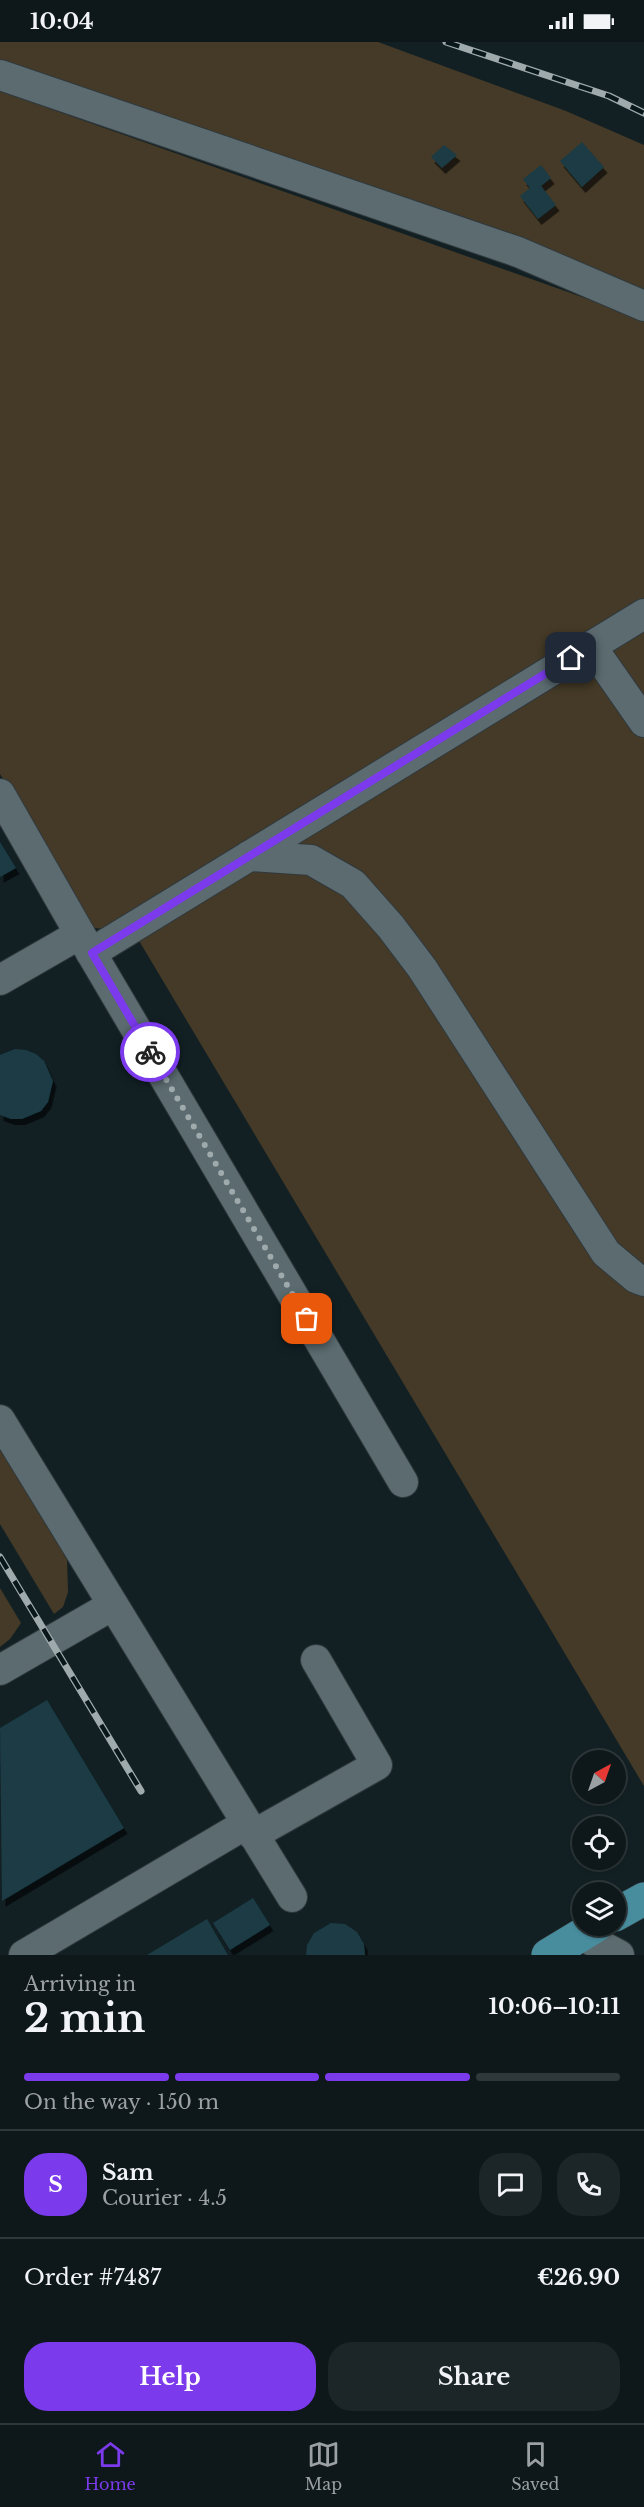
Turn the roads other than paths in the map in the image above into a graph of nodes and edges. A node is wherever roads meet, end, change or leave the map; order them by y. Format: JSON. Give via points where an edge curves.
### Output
{"nodes":[{"id":1,"x":0,"y":75,"type":"edge"},
{"id":2,"x":644,"y":306,"type":"edge"},
{"id":3,"x":644,"y":614,"type":"edge"},
{"id":4,"x":591,"y":646,"type":"junction"},
{"id":5,"x":644,"y":722,"type":"edge"},
{"id":6,"x":0,"y":794,"type":"edge"},
{"id":7,"x":249,"y":856,"type":"junction"},
{"id":8,"x":86,"y":943,"type":"junction"},
{"id":9,"x":0,"y":980,"type":"edge"},
{"id":10,"x":644,"y":1281,"type":"edge"},
{"id":11,"x":0,"y":1420,"type":"edge"},
{"id":12,"x":403,"y":1482,"type":"dead end"},
{"id":13,"x":112,"y":1605,"type":"junction"},
{"id":14,"x":316,"y":1660,"type":"dead end"},
{"id":15,"x":0,"y":1670,"type":"edge"},
{"id":16,"x":250,"y":1829,"type":"junction"},
{"id":17,"x":292,"y":1898,"type":"dead end"},
{"id":18,"x":644,"y":1899,"type":"edge"},
{"id":19,"x":626,"y":1910,"type":"edge"},
{"id":20,"x":579,"y":1936,"type":"edge"},
{"id":21,"x":596,"y":1936,"type":"edge"},
{"id":22,"x":24,"y":1955,"type":"edge"},
{"id":23,"x":548,"y":1955,"type":"edge"},
{"id":24,"x":619,"y":1955,"type":"edge"}],
"edges":[{"from":1,"to":2,"type":"street","via":[[518,252]]},
{"from":3,"to":4,"type":"street"},
{"from":4,"to":5,"type":"street"},
{"from":4,"to":7,"type":"street"},
{"from":6,"to":8,"type":"street"},
{"from":7,"to":8,"type":"street"},
{"from":7,"to":10,"type":"street","via":[[311,860],[353,884],[422,968],[606,1254]]},
{"from":8,"to":9,"type":"street"},
{"from":8,"to":12,"type":"street"},
{"from":11,"to":13,"type":"street"},
{"from":13,"to":15,"type":"street"},
{"from":13,"to":16,"type":"street"},
{"from":14,"to":16,"type":"street","via":[[377,1765]]},
{"from":16,"to":17,"type":"street"},
{"from":16,"to":22,"type":"street"},
{"from":18,"to":19,"type":"main road"},
{"from":20,"to":23,"type":"main road"},
{"from":21,"to":24,"type":"street"}]}
